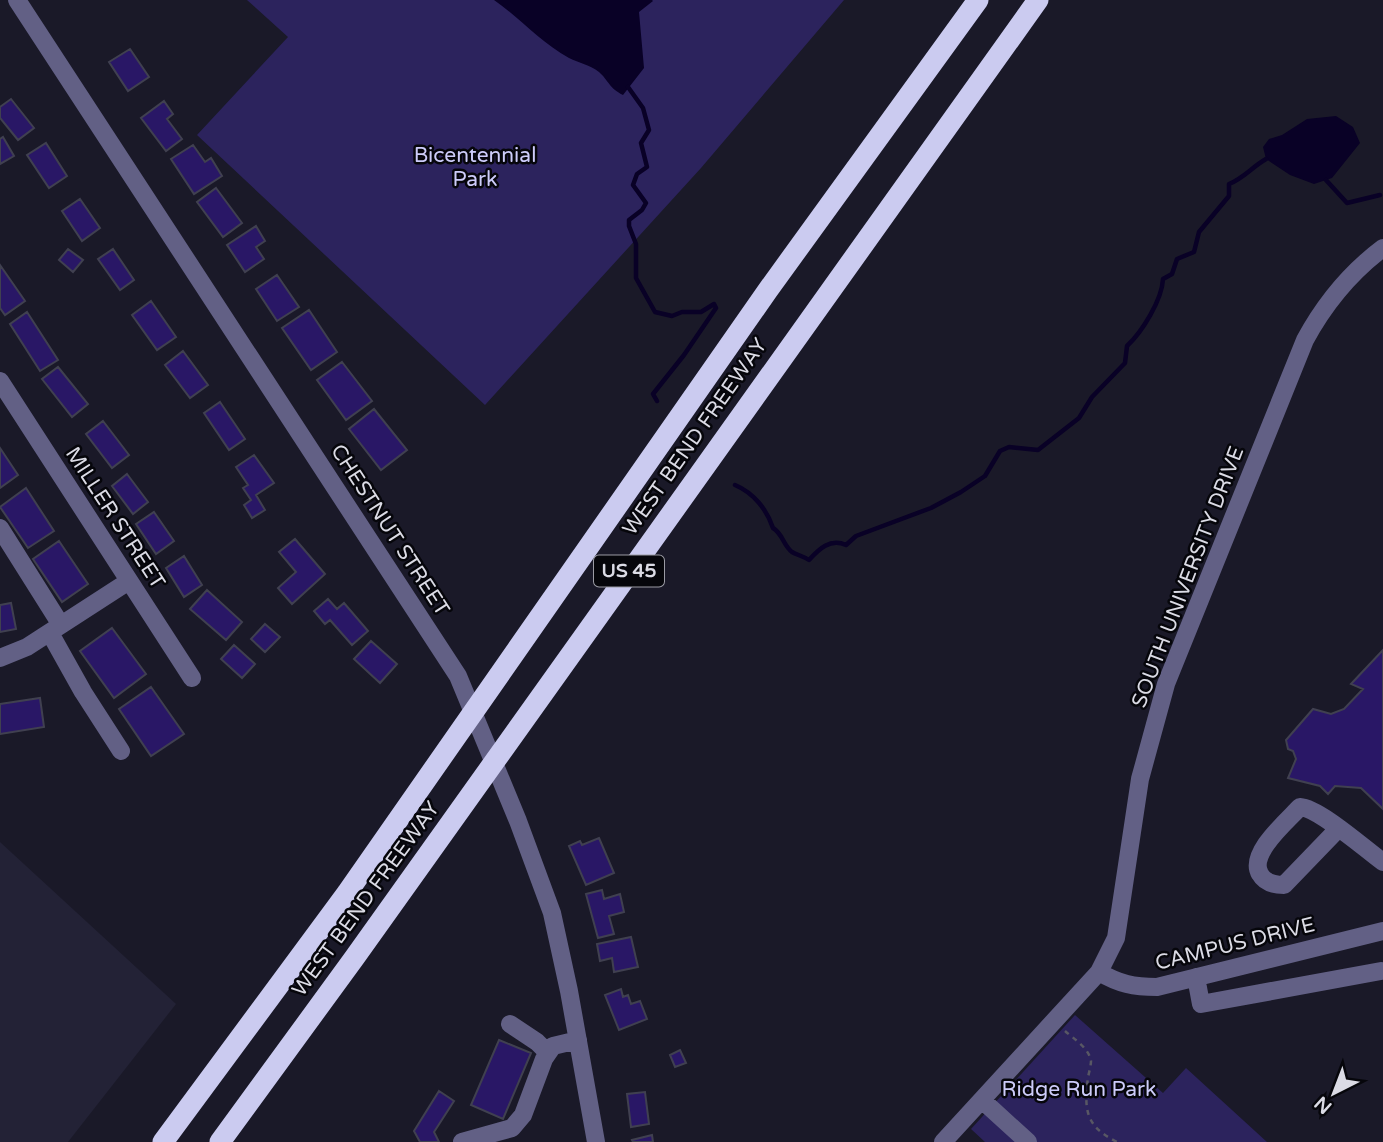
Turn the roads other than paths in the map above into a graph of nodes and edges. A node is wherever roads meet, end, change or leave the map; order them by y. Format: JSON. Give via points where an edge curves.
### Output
{"nodes":[{"id":1,"x":17,"y":0,"type":"edge"},
{"id":2,"x":978,"y":0,"type":"edge"},
{"id":3,"x":1038,"y":0,"type":"edge"},
{"id":4,"x":1383,"y":248,"type":"edge"},
{"id":5,"x":0,"y":382,"type":"edge"},
{"id":6,"x":0,"y":528,"type":"edge"},
{"id":7,"x":130,"y":581,"type":"junction"},
{"id":8,"x":55,"y":629,"type":"junction"},
{"id":9,"x":0,"y":658,"type":"edge"},
{"id":10,"x":192,"y":678,"type":"dead end"},
{"id":11,"x":121,"y":751,"type":"dead end"},
{"id":12,"x":1338,"y":829,"type":"junction"},
{"id":13,"x":1383,"y":862,"type":"edge"},
{"id":14,"x":1383,"y":931,"type":"edge"},
{"id":15,"x":1381,"y":971,"type":"dead end"},
{"id":16,"x":1099,"y":972,"type":"junction"},
{"id":17,"x":1218,"y":972,"type":"junction"},
{"id":18,"x":1196,"y":977,"type":"junction"},
{"id":19,"x":1227,"y":999,"type":"junction"},
{"id":20,"x":510,"y":1024,"type":"dead end"},
{"id":21,"x":578,"y":1040,"type":"junction"},
{"id":22,"x":548,"y":1053,"type":"junction"},
{"id":23,"x":982,"y":1100,"type":"junction"},
{"id":24,"x":951,"y":1139,"type":"edge"},
{"id":25,"x":163,"y":1142,"type":"edge"},
{"id":26,"x":220,"y":1142,"type":"edge"},
{"id":27,"x":462,"y":1142,"type":"edge"},
{"id":28,"x":596,"y":1142,"type":"edge"},
{"id":29,"x":1028,"y":1142,"type":"edge"}],
"edges":[{"from":1,"to":21,"type":"street","name":"CHESTNUT STREET","via":[[458,676],[552,914]]},
{"from":2,"to":25,"type":"highway","name":"WEST BEND FREEWAY","number":"US 45","via":[[768,290],[347,893]]},
{"from":3,"to":26,"type":"highway","name":"WEST BEND FREEWAY","number":"US 45"},
{"from":4,"to":16,"type":"street","name":"SOUTH UNIVERSITY DRIVE","via":[[1345,283],[1306,340],[1166,684],[1140,779],[1116,938]]},
{"from":5,"to":7,"type":"street","name":"MILLER STREET"},
{"from":6,"to":8,"type":"street"},
{"from":7,"to":8,"type":"street"},
{"from":7,"to":10,"type":"street","name":"MILLER STREET"},
{"from":8,"to":9,"type":"street"},
{"from":8,"to":11,"type":"street","via":[[83,692]]},
{"from":12,"to":12,"type":"street","via":[[1309,807],[1300,807],[1261,851],[1256,860],[1258,872],[1264,880],[1284,886]]},
{"from":12,"to":13,"type":"street"},
{"from":14,"to":17,"type":"street","name":"CAMPUS DRIVE"},
{"from":15,"to":19,"type":"street"},
{"from":16,"to":18,"type":"street","name":"CAMPUS DRIVE","via":[[1136,987]]},
{"from":16,"to":23,"type":"street","name":"SOUTH UNIVERSITY DRIVE"},
{"from":17,"to":18,"type":"street","name":"CAMPUS DRIVE"},
{"from":17,"to":19,"type":"street"},
{"from":18,"to":19,"type":"street","via":[[1201,1004]]},
{"from":20,"to":22,"type":"street"},
{"from":21,"to":22,"type":"street","via":[[553,1046]]},
{"from":21,"to":28,"type":"street","name":"CHESTNUT STREET"},
{"from":22,"to":27,"type":"street","via":[[523,1115],[512,1128]]},
{"from":23,"to":24,"type":"street","name":"SOUTH UNIVERSITY DRIVE"},
{"from":23,"to":29,"type":"street"}]}
